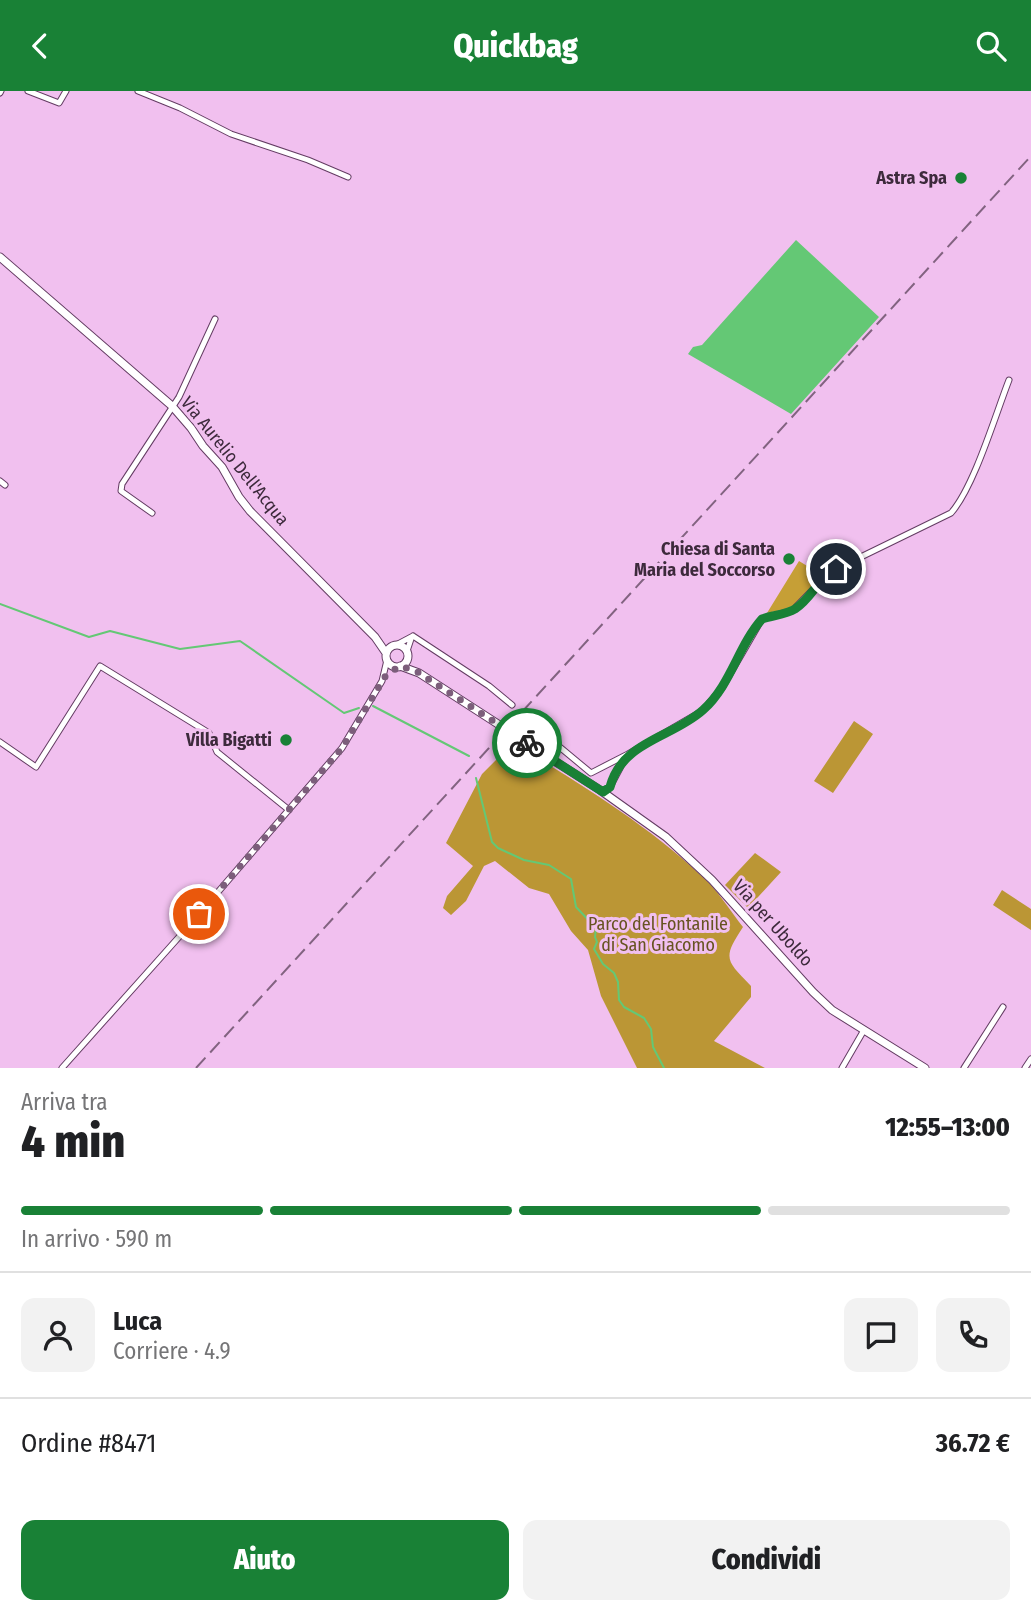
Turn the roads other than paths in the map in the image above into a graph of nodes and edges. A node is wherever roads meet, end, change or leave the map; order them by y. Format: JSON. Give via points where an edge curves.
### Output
{"nodes":[{"id":1,"x":28,"y":91,"type":"edge"},
{"id":2,"x":66,"y":91,"type":"edge"},
{"id":3,"x":138,"y":91,"type":"edge"},
{"id":4,"x":348,"y":177,"type":"dead end"},
{"id":5,"x":0,"y":257,"type":"edge"},
{"id":6,"x":215,"y":319,"type":"dead end"},
{"id":7,"x":1009,"y":380,"type":"dead end"},
{"id":8,"x":172,"y":406,"type":"junction"},
{"id":9,"x":152,"y":513,"type":"dead end"},
{"id":10,"x":413,"y":636,"type":"junction"},
{"id":11,"x":375,"y":637,"type":"junction"},
{"id":12,"x":395,"y":645,"type":"junction"},
{"id":13,"x":407,"y":653,"type":"junction"},
{"id":14,"x":386,"y":657,"type":"junction"},
{"id":15,"x":399,"y":666,"type":"junction"},
{"id":16,"x":419,"y":673,"type":"junction"},
{"id":17,"x":382,"y":681,"type":"junction"},
{"id":18,"x":512,"y":705,"type":"dead end"},
{"id":19,"x":530,"y":725,"type":"dead end"},
{"id":20,"x":0,"y":742,"type":"edge"},
{"id":21,"x":628,"y":754,"type":"junction"},
{"id":22,"x":603,"y":792,"type":"junction"},
{"id":23,"x":289,"y":810,"type":"junction"},
{"id":24,"x":1003,"y":1007,"type":"dead end"},
{"id":25,"x":864,"y":1030,"type":"junction"},
{"id":26,"x":1031,"y":1059,"type":"edge"},
{"id":27,"x":62,"y":1068,"type":"edge"},
{"id":28,"x":842,"y":1068,"type":"edge"},
{"id":29,"x":925,"y":1068,"type":"edge"},
{"id":30,"x":964,"y":1068,"type":"edge"},
{"id":31,"x":1025,"y":1068,"type":"edge"}],
"edges":[{"from":1,"to":2,"type":"street","via":[[59,103]]},
{"from":3,"to":4,"type":"street","via":[[231,134]]},
{"from":5,"to":8,"type":"street","name":"Via Aurelio Dell'Acqua"},
{"from":6,"to":8,"type":"street"},
{"from":7,"to":21,"type":"street","via":[[965,493],[951,513],[830,572],[793,610],[762,619],[722,688],[702,711]]},
{"from":8,"to":9,"type":"street","via":[[120,488]]},
{"from":8,"to":11,"type":"street","name":"Via Aurelio Dell'Acqua","via":[[259,521]]},
{"from":10,"to":12,"type":"street"},
{"from":10,"to":13,"type":"street"},
{"from":10,"to":18,"type":"street"},
{"from":11,"to":12,"type":"street","name":"Via Aurelio Dell'Acqua"},
{"from":11,"to":14,"type":"street","name":"Via Aurelio Dell'Acqua"},
{"from":12,"to":13,"type":"street","via":[[403,646]]},
{"from":12,"to":14,"type":"street"},
{"from":13,"to":15,"type":"street","via":[[405,663]]},
{"from":13,"to":16,"type":"street"},
{"from":14,"to":15,"type":"street","via":[[391,665]]},
{"from":14,"to":17,"type":"street"},
{"from":15,"to":16,"type":"street"},
{"from":15,"to":17,"type":"street"},
{"from":16,"to":22,"type":"street","bridge":true},
{"from":17,"to":23,"type":"street","via":[[342,748]]},
{"from":19,"to":21,"type":"street","via":[[591,773]]},
{"from":20,"to":23,"type":"street","via":[[36,767],[100,666],[209,733],[216,752]]},
{"from":21,"to":22,"type":"street"},
{"from":22,"to":25,"type":"street","name":"Via per Uboldo","via":[[681,849],[813,992]]},
{"from":23,"to":27,"type":"street"},
{"from":24,"to":30,"type":"street"},
{"from":25,"to":28,"type":"street"},
{"from":25,"to":29,"type":"street","name":"Via per Uboldo"},
{"from":26,"to":31,"type":"street"}]}
